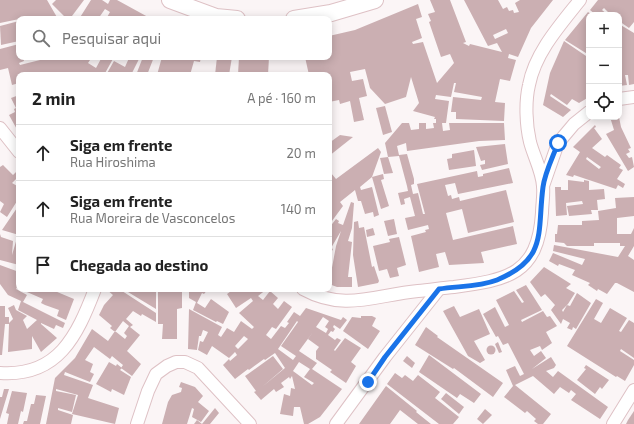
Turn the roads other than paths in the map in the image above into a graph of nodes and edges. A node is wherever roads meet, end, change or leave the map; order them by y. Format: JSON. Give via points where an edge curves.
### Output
{"nodes":[{"id":1,"x":170,"y":0,"type":"edge"},
{"id":2,"x":375,"y":0,"type":"edge"},
{"id":3,"x":580,"y":0,"type":"edge"},
{"id":4,"x":213,"y":16,"type":"edge"},
{"id":5,"x":312,"y":16,"type":"edge"},
{"id":6,"x":634,"y":97,"type":"edge"},
{"id":7,"x":622,"y":99,"type":"edge"},
{"id":8,"x":586,"y":114,"type":"edge"},
{"id":9,"x":0,"y":128,"type":"edge"},
{"id":10,"x":16,"y":148,"type":"edge"},
{"id":11,"x":543,"y":186,"type":"junction"},
{"id":12,"x":439,"y":289,"type":"junction"},
{"id":13,"x":94,"y":292,"type":"edge"},
{"id":14,"x":310,"y":292,"type":"edge"},
{"id":15,"x":0,"y":373,"type":"edge"},
{"id":16,"x":634,"y":390,"type":"edge"},
{"id":17,"x":137,"y":424,"type":"edge"},
{"id":18,"x":250,"y":424,"type":"edge"},
{"id":19,"x":336,"y":424,"type":"edge"},
{"id":20,"x":613,"y":424,"type":"edge"}],
"edges":[{"from":1,"to":4,"type":"street"},
{"from":2,"to":5,"type":"street"},
{"from":3,"to":11,"type":"street","via":[[537,59],[529,85],[530,141]]},
{"from":6,"to":7,"type":"street"},
{"from":8,"to":11,"type":"street","via":[[558,143]]},
{"from":9,"to":10,"type":"street"},
{"from":11,"to":12,"type":"street","via":[[539,239],[531,256],[519,270],[496,281]]},
{"from":12,"to":14,"type":"street","via":[[354,302],[327,300]]},
{"from":12,"to":19,"type":"street"},
{"from":13,"to":15,"type":"street","via":[[69,344],[59,355],[35,370],[15,374]]},
{"from":16,"to":20,"type":"street"},
{"from":17,"to":18,"type":"street","via":[[156,374],[176,362],[185,362],[198,368]]}]}
